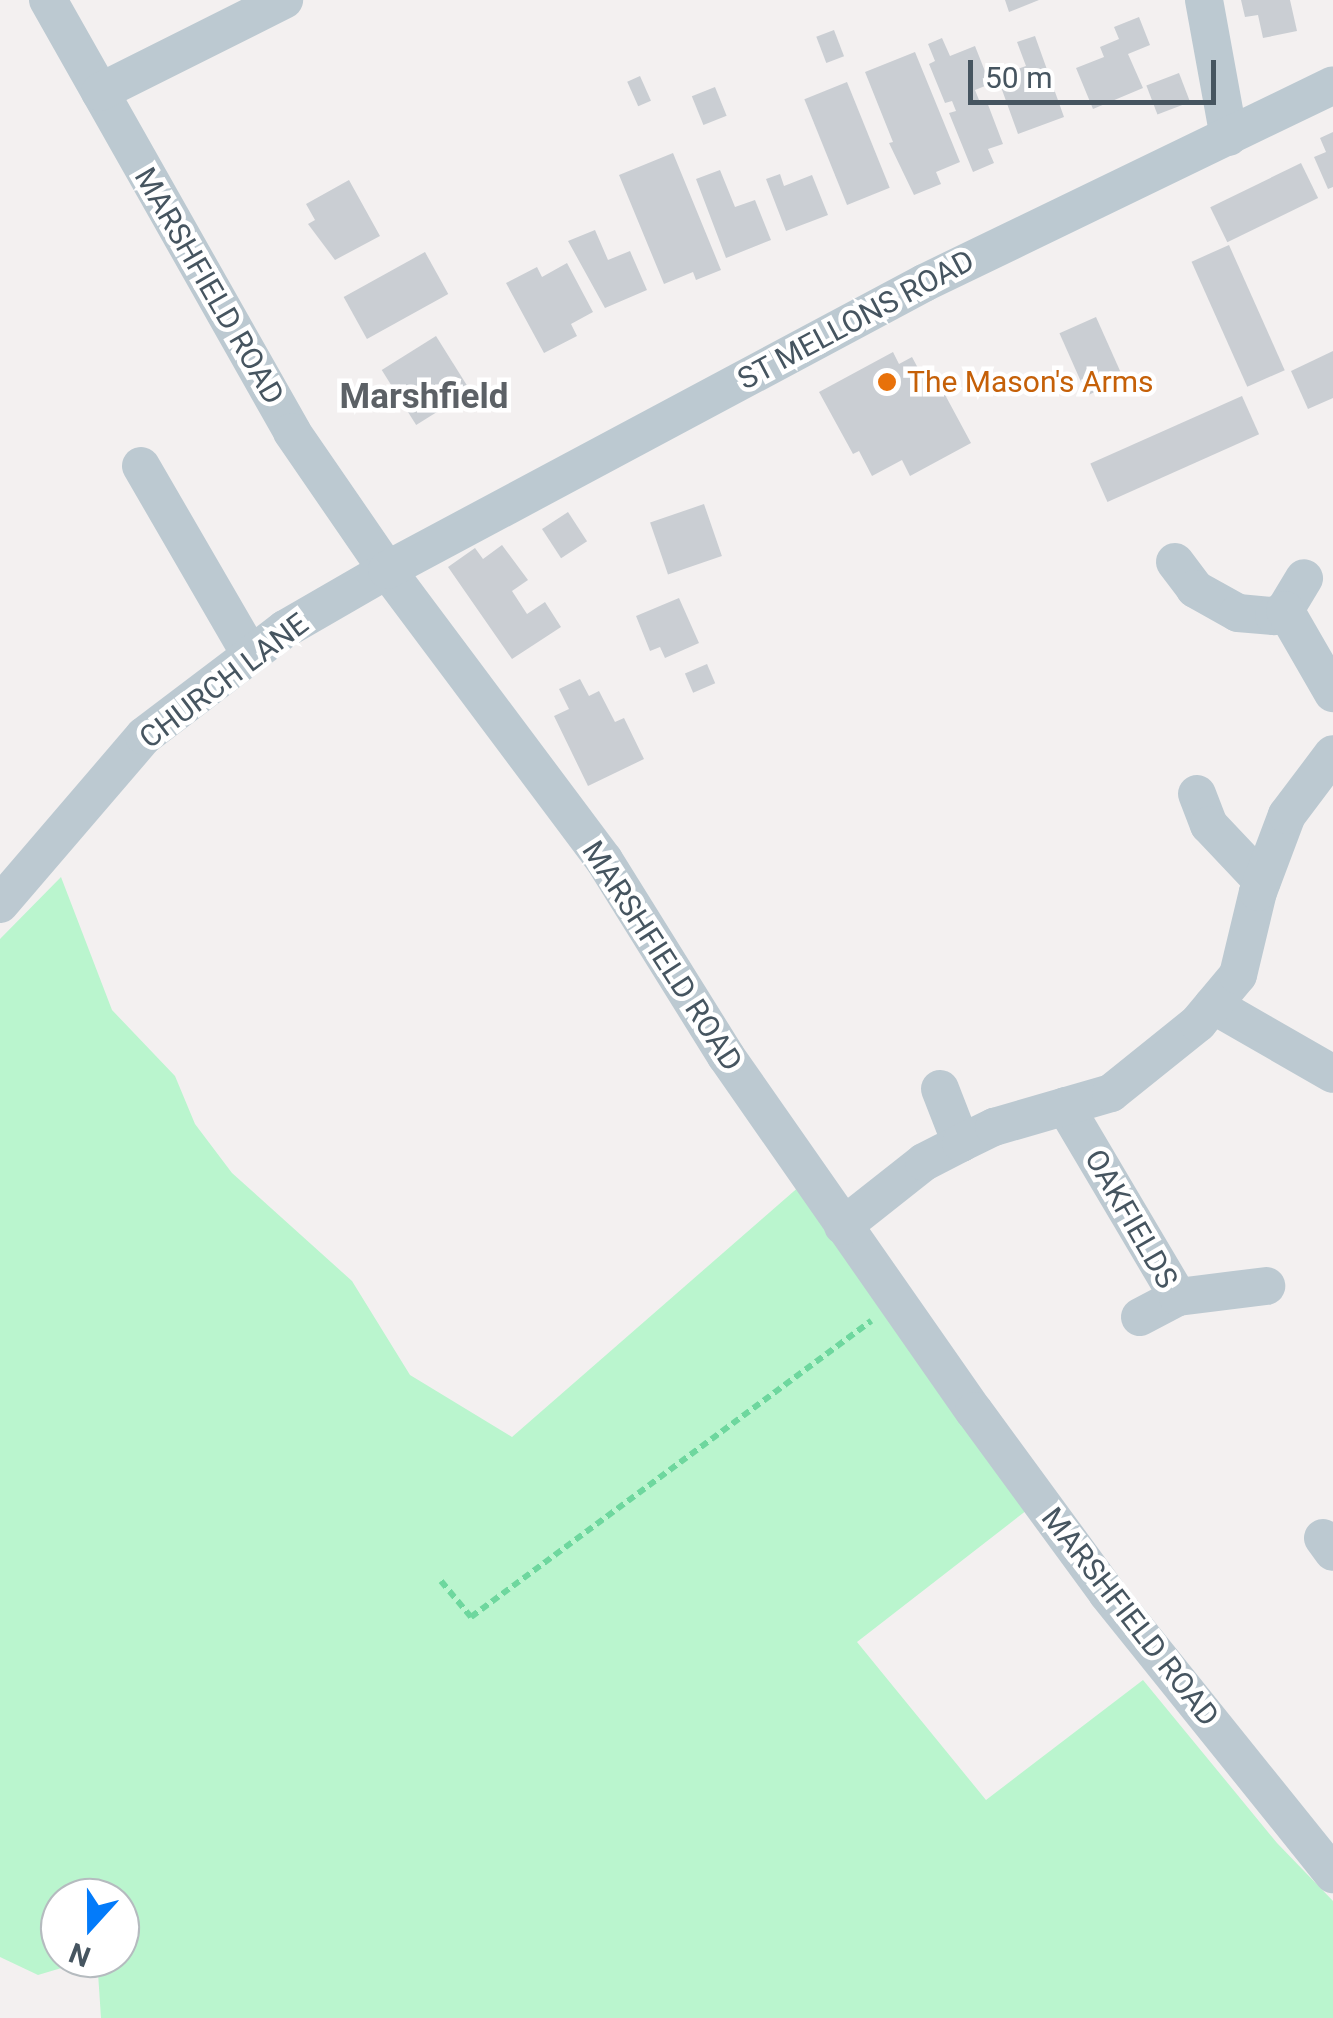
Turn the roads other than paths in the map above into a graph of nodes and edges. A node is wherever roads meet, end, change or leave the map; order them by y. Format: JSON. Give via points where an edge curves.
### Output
{"nodes":[{"id":1,"x":48,"y":0,"type":"edge"},
{"id":2,"x":284,"y":0,"type":"edge"},
{"id":3,"x":1204,"y":0,"type":"edge"},
{"id":4,"x":1333,"y":85,"type":"edge"},
{"id":5,"x":100,"y":92,"type":"junction"},
{"id":6,"x":1229,"y":137,"type":"junction"},
{"id":7,"x":140,"y":466,"type":"dead end"},
{"id":8,"x":1176,"y":562,"type":"dead end"},
{"id":9,"x":387,"y":570,"type":"junction"},
{"id":10,"x":250,"y":654,"type":"junction"},
{"id":11,"x":1333,"y":693,"type":"edge"},
{"id":12,"x":1333,"y":754,"type":"edge"},
{"id":13,"x":1196,"y":794,"type":"dead end"},
{"id":14,"x":1262,"y":881,"type":"junction"},
{"id":15,"x":0,"y":904,"type":"edge"},
{"id":16,"x":1212,"y":1006,"type":"junction"},
{"id":17,"x":1333,"y":1074,"type":"edge"},
{"id":18,"x":940,"y":1089,"type":"dead end"},
{"id":19,"x":1066,"y":1106,"type":"junction"},
{"id":20,"x":961,"y":1143,"type":"junction"},
{"id":21,"x":843,"y":1226,"type":"junction"},
{"id":22,"x":1266,"y":1286,"type":"dead end"},
{"id":23,"x":1178,"y":1297,"type":"junction"},
{"id":24,"x":1140,"y":1316,"type":"dead end"},
{"id":25,"x":1333,"y":1874,"type":"edge"}],
"edges":[{"from":1,"to":5,"type":"street","name":"MARSHFIELD ROAD"},
{"from":2,"to":5,"type":"street"},
{"from":3,"to":6,"type":"street"},
{"from":4,"to":6,"type":"street","name":"ST MELLONS ROAD"},
{"from":5,"to":9,"type":"street","name":"MARSHFIELD ROAD","via":[[292,432]]},
{"from":6,"to":9,"type":"street","name":"ST MELLONS ROAD","via":[[924,283]]},
{"from":7,"to":10,"type":"street"},
{"from":8,"to":11,"type":"street","via":[[1195,590],[1238,614],[1274,616],[1294,594]]},
{"from":9,"to":10,"type":"street","name":"CHURCH LANE"},
{"from":9,"to":21,"type":"street","name":"MARSHFIELD ROAD","via":[[604,860],[726,1056]]},
{"from":10,"to":15,"type":"street","name":"CHURCH LANE","via":[[144,736]]},
{"from":12,"to":14,"type":"street","via":[[1287,815]]},
{"from":13,"to":14,"type":"street","via":[[1209,825]]},
{"from":14,"to":16,"type":"street","via":[[1238,975]]},
{"from":16,"to":17,"type":"street"},
{"from":16,"to":19,"type":"street","via":[[1111,1093]]},
{"from":18,"to":20,"type":"street"},
{"from":19,"to":20,"type":"street"},
{"from":19,"to":23,"type":"street","name":"OAKFIELDS"},
{"from":20,"to":21,"type":"street","via":[[924,1162]]},
{"from":21,"to":25,"type":"street","name":"MARSHFIELD ROAD","via":[[1107,1593]]},
{"from":22,"to":23,"type":"street"},
{"from":23,"to":24,"type":"street","name":"OAKFIELDS"}]}
